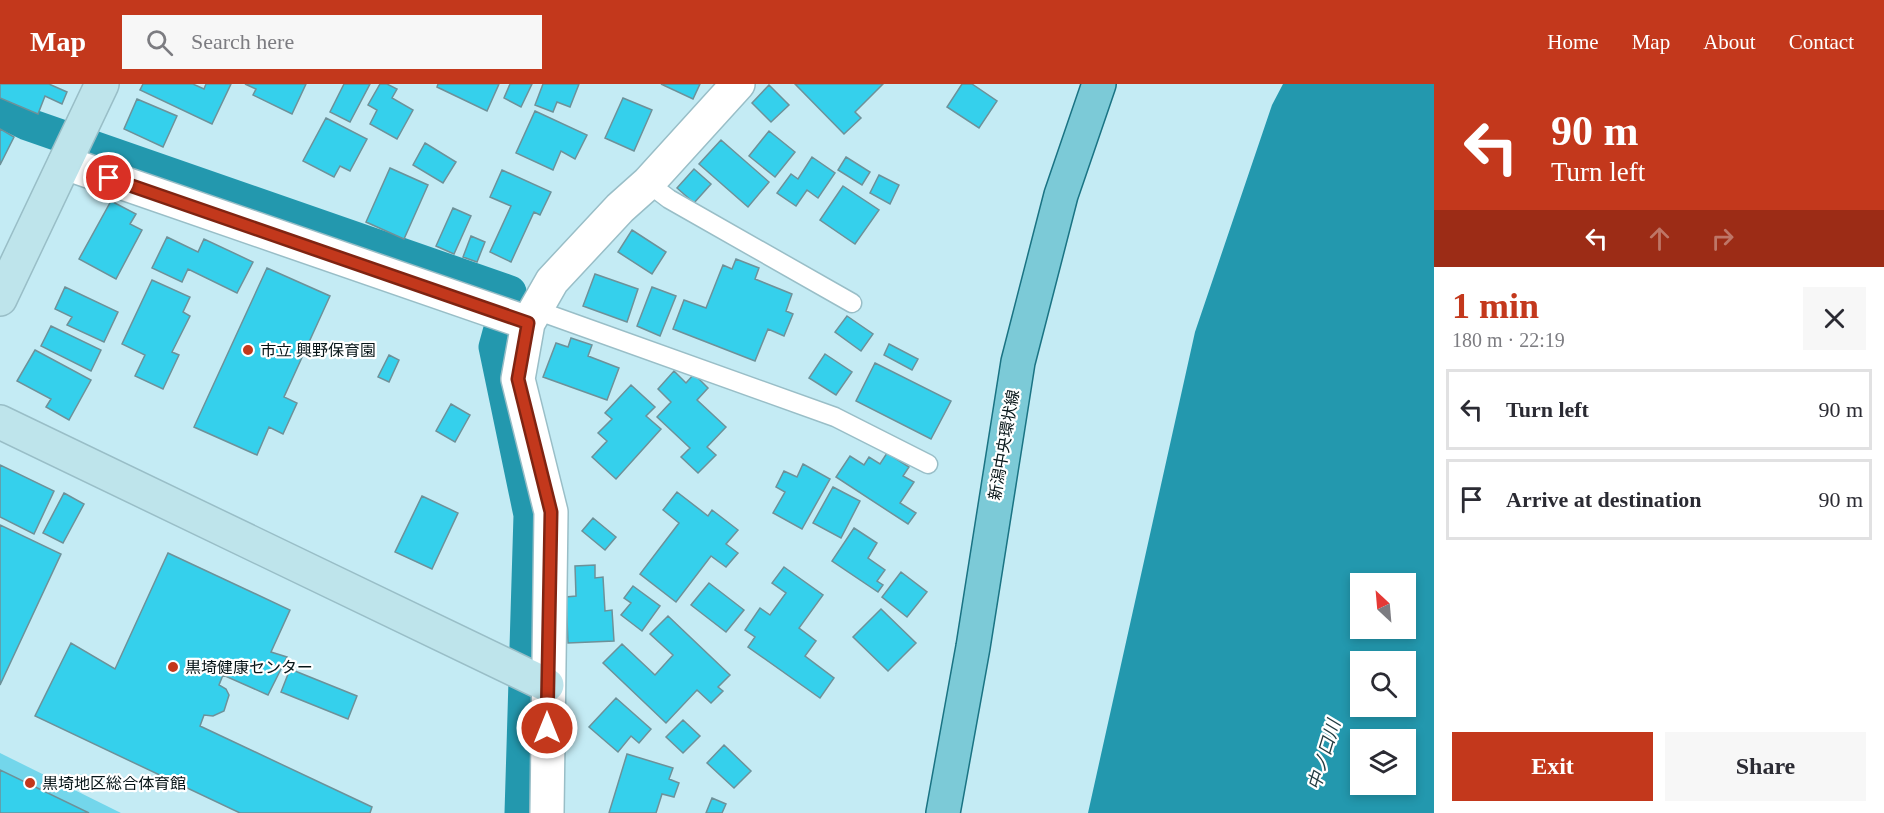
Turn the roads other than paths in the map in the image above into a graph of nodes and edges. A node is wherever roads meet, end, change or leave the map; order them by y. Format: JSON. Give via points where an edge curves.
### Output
{"nodes":[{"id":1,"x":102,"y":84,"type":"edge"},
{"id":2,"x":738,"y":84,"type":"edge"},
{"id":3,"x":1099,"y":84,"type":"edge"},
{"id":4,"x":65,"y":163,"type":"junction"},
{"id":5,"x":648,"y":183,"type":"junction"},
{"id":6,"x":0,"y":299,"type":"edge"},
{"id":7,"x":852,"y":303,"type":"dead end"},
{"id":8,"x":532,"y":316,"type":"junction"},
{"id":9,"x":0,"y":422,"type":"edge"},
{"id":10,"x":928,"y":464,"type":"dead end"},
{"id":11,"x":548,"y":685,"type":"junction"},
{"id":12,"x":547,"y":813,"type":"edge"},
{"id":13,"x":943,"y":813,"type":"edge"}],
"edges":[{"from":1,"to":4,"type":"street"},
{"from":2,"to":5,"type":"street"},
{"from":3,"to":13,"type":"main road","name":"新潟中央環状線","via":[[1061,195],[1018,362]]},
{"from":4,"to":6,"type":"street"},
{"from":4,"to":8,"type":"street"},
{"from":5,"to":7,"type":"lane","via":[[669,199]]},
{"from":5,"to":8,"type":"street","via":[[552,281]]},
{"from":8,"to":10,"type":"lane","via":[[835,417]]},
{"from":8,"to":11,"type":"street","via":[[518,379],[551,512]]},
{"from":9,"to":11,"type":"street"},
{"from":11,"to":12,"type":"street"}]}
